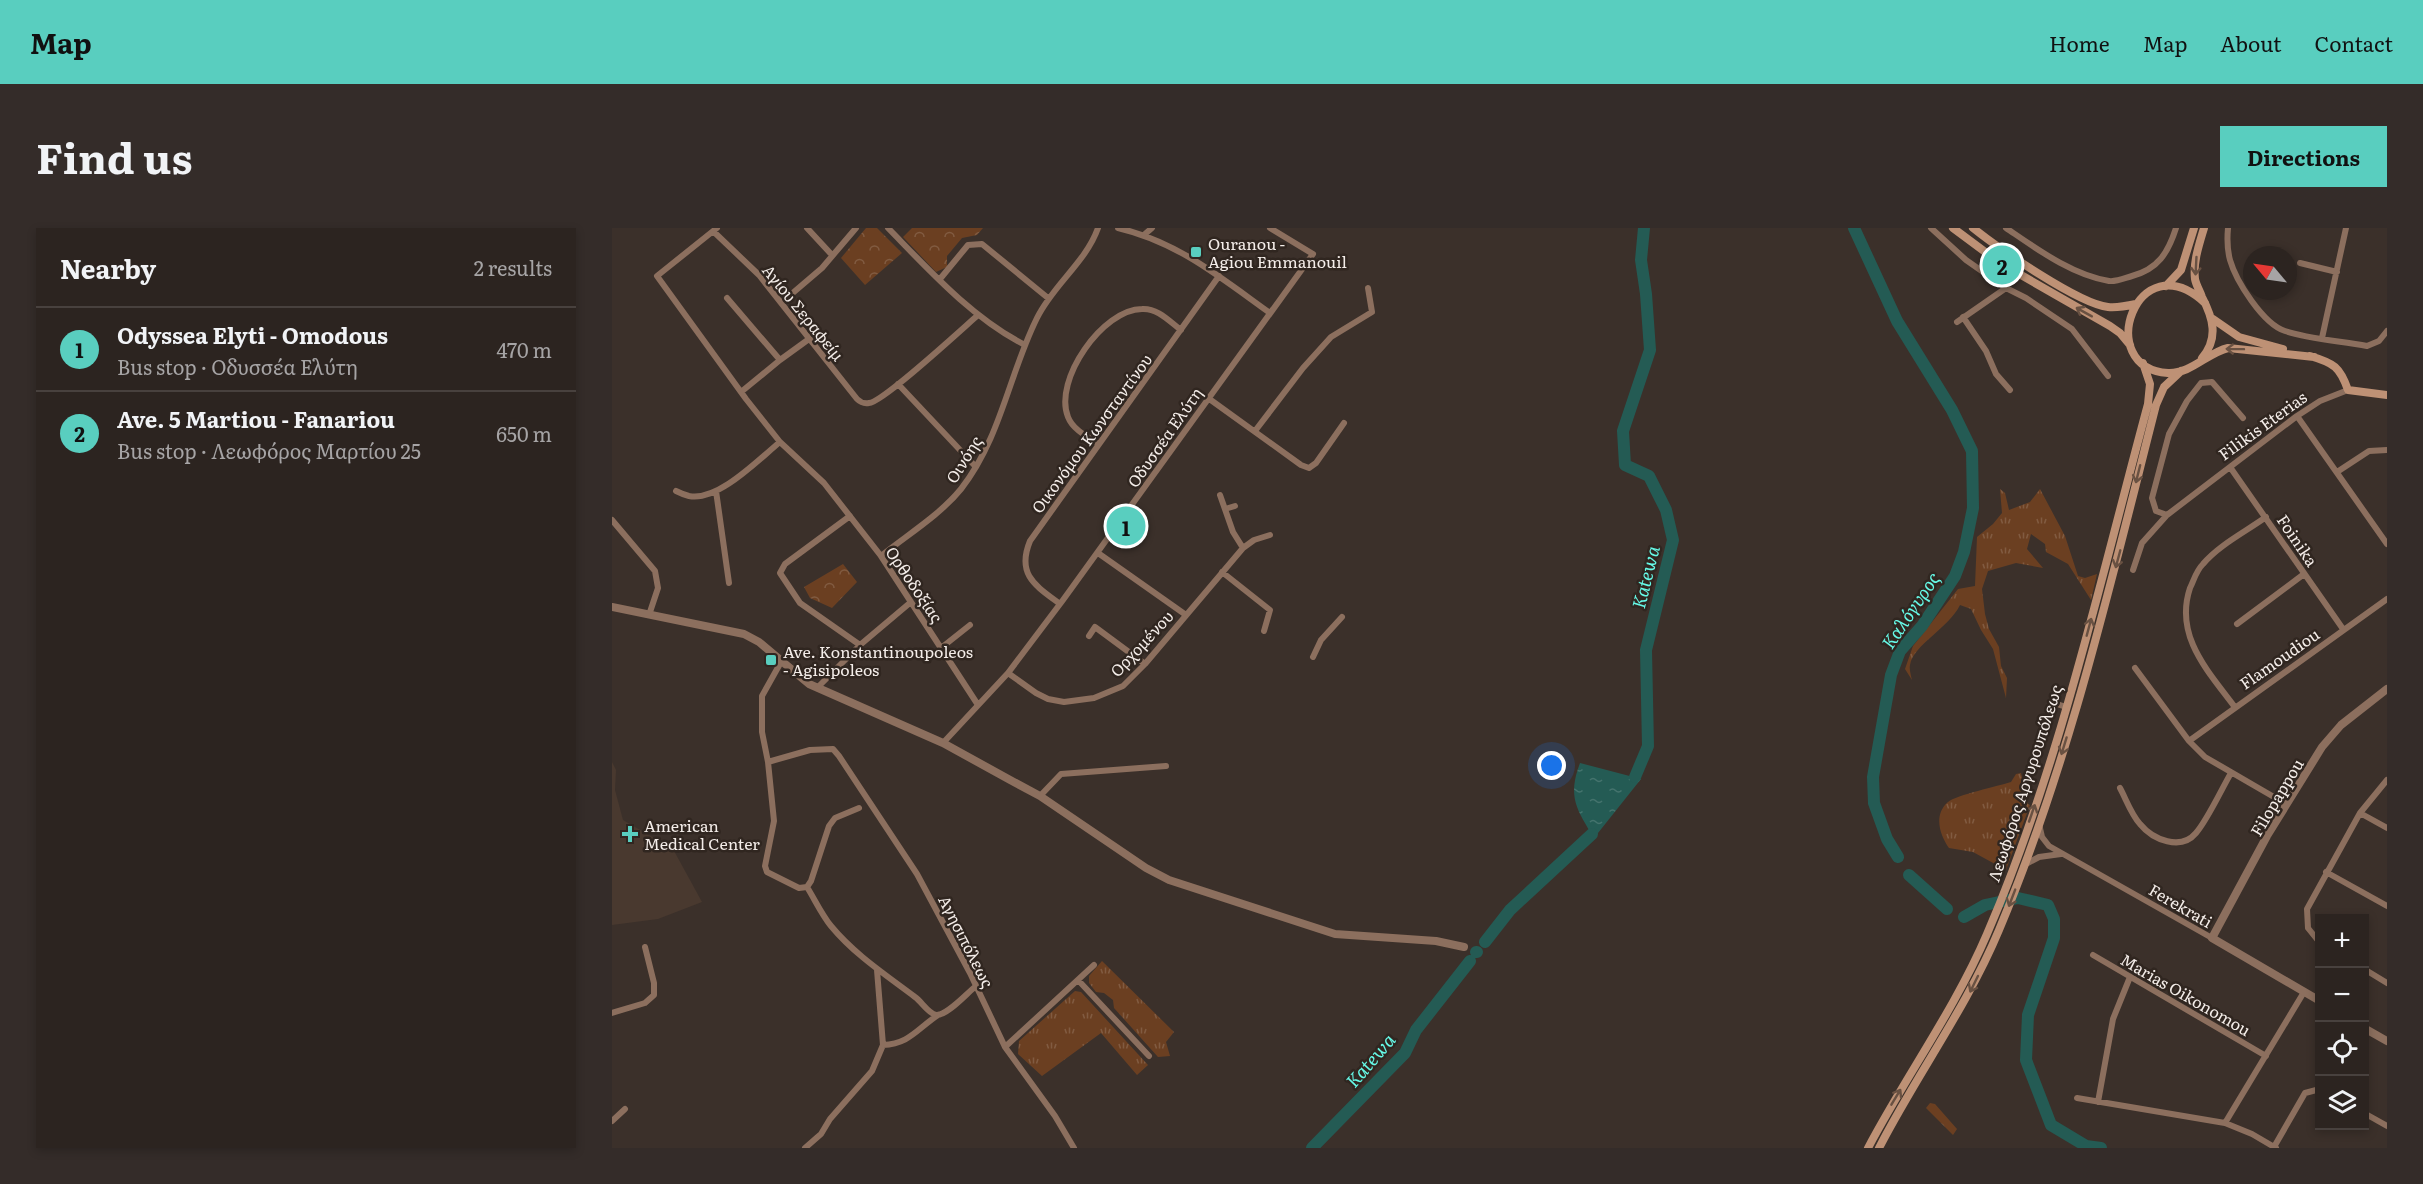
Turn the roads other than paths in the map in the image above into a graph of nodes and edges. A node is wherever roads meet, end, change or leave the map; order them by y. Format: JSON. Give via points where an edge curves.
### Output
{"nodes":[{"id":1,"x":807,"y":228,"type":"edge"},
{"id":2,"x":856,"y":228,"type":"edge"},
{"id":3,"x":1098,"y":228,"type":"edge"},
{"id":4,"x":1118,"y":228,"type":"edge"},
{"id":5,"x":1152,"y":228,"type":"edge"},
{"id":6,"x":1270,"y":228,"type":"edge"},
{"id":7,"x":1931,"y":228,"type":"edge"},
{"id":8,"x":1953,"y":228,"type":"edge"},
{"id":9,"x":1973,"y":228,"type":"edge"},
{"id":10,"x":2006,"y":228,"type":"edge"},
{"id":11,"x":2176,"y":228,"type":"edge"},
{"id":12,"x":2194,"y":228,"type":"edge"},
{"id":13,"x":2204,"y":228,"type":"edge"},
{"id":14,"x":2228,"y":228,"type":"edge"},
{"id":15,"x":2346,"y":228,"type":"edge"},
{"id":16,"x":716,"y":230,"type":"edge"},
{"id":17,"x":893,"y":230,"type":"edge"},
{"id":18,"x":1145,"y":234,"type":"junction"},
{"id":19,"x":832,"y":255,"type":"junction"},
{"id":20,"x":2300,"y":263,"type":"dead end"},
{"id":21,"x":2337,"y":272,"type":"junction"},
{"id":22,"x":1219,"y":276,"type":"junction"},
{"id":23,"x":940,"y":279,"type":"junction"},
{"id":24,"x":2166,"y":286,"type":"junction"},
{"id":25,"x":1368,"y":288,"type":"dead end"},
{"id":26,"x":2006,"y":288,"type":"junction"},
{"id":27,"x":727,"y":297,"type":"dead end"},
{"id":28,"x":1048,"y":298,"type":"junction"},
{"id":29,"x":781,"y":303,"type":"junction"},
{"id":30,"x":2205,"y":303,"type":"junction"},
{"id":31,"x":2136,"y":304,"type":"junction"},
{"id":32,"x":1270,"y":313,"type":"junction"},
{"id":33,"x":978,"y":315,"type":"junction"},
{"id":34,"x":2213,"y":319,"type":"junction"},
{"id":35,"x":1182,"y":330,"type":"junction"},
{"id":36,"x":2387,"y":331,"type":"edge"},
{"id":37,"x":2322,"y":338,"type":"junction"},
{"id":38,"x":809,"y":339,"type":"junction"},
{"id":39,"x":1025,"y":345,"type":"junction"},
{"id":40,"x":2131,"y":346,"type":"junction"},
{"id":41,"x":2313,"y":357,"type":"junction"},
{"id":42,"x":780,"y":360,"type":"junction"},
{"id":43,"x":2143,"y":363,"type":"junction"},
{"id":44,"x":2198,"y":363,"type":"junction"},
{"id":45,"x":2181,"y":371,"type":"junction"},
{"id":46,"x":2108,"y":376,"type":"dead end"},
{"id":47,"x":898,"y":384,"type":"junction"},
{"id":48,"x":2010,"y":390,"type":"dead end"},
{"id":49,"x":2348,"y":390,"type":"junction"},
{"id":50,"x":741,"y":392,"type":"junction"},
{"id":51,"x":2387,"y":395,"type":"edge"},
{"id":52,"x":1208,"y":398,"type":"junction"},
{"id":53,"x":2152,"y":404,"type":"junction"},
{"id":54,"x":2297,"y":416,"type":"junction"},
{"id":55,"x":2243,"y":418,"type":"dead end"},
{"id":56,"x":1344,"y":423,"type":"dead end"},
{"id":57,"x":1255,"y":430,"type":"junction"},
{"id":58,"x":780,"y":442,"type":"junction"},
{"id":59,"x":1099,"y":444,"type":"junction"},
{"id":60,"x":2387,"y":450,"type":"edge"},
{"id":61,"x":2230,"y":466,"type":"junction"},
{"id":62,"x":976,"y":467,"type":"junction"},
{"id":63,"x":2337,"y":472,"type":"junction"},
{"id":64,"x":676,"y":491,"type":"dead end"},
{"id":65,"x":716,"y":491,"type":"junction"},
{"id":66,"x":1220,"y":495,"type":"dead end"},
{"id":67,"x":1235,"y":506,"type":"dead end"},
{"id":68,"x":1225,"y":509,"type":"junction"},
{"id":69,"x":850,"y":516,"type":"junction"},
{"id":70,"x":2167,"y":516,"type":"junction"},
{"id":71,"x":2266,"y":517,"type":"junction"},
{"id":72,"x":612,"y":520,"type":"edge"},
{"id":73,"x":1270,"y":535,"type":"dead end"},
{"id":74,"x":2387,"y":544,"type":"edge"},
{"id":75,"x":1243,"y":548,"type":"junction"},
{"id":76,"x":1098,"y":553,"type":"junction"},
{"id":77,"x":881,"y":556,"type":"junction"},
{"id":78,"x":2133,"y":570,"type":"dead end"},
{"id":79,"x":1222,"y":572,"type":"junction"},
{"id":80,"x":2304,"y":574,"type":"junction"},
{"id":81,"x":729,"y":583,"type":"dead end"},
{"id":82,"x":2387,"y":599,"type":"edge"},
{"id":83,"x":910,"y":602,"type":"junction"},
{"id":84,"x":1060,"y":604,"type":"junction"},
{"id":85,"x":612,"y":607,"type":"edge"},
{"id":86,"x":649,"y":615,"type":"junction"},
{"id":87,"x":1186,"y":615,"type":"junction"},
{"id":88,"x":1342,"y":617,"type":"dead end"},
{"id":89,"x":2237,"y":624,"type":"dead end"},
{"id":90,"x":970,"y":625,"type":"dead end"},
{"id":91,"x":2343,"y":629,"type":"junction"},
{"id":92,"x":1264,"y":631,"type":"dead end"},
{"id":93,"x":1089,"y":636,"type":"dead end"},
{"id":94,"x":860,"y":645,"type":"junction"},
{"id":95,"x":941,"y":648,"type":"junction"},
{"id":96,"x":1313,"y":657,"type":"dead end"},
{"id":97,"x":781,"y":662,"type":"junction"},
{"id":98,"x":1145,"y":664,"type":"junction"},
{"id":99,"x":2135,"y":668,"type":"dead end"},
{"id":100,"x":1008,"y":673,"type":"junction"},
{"id":101,"x":817,"y":688,"type":"junction"},
{"id":102,"x":2386,"y":692,"type":"edge"},
{"id":103,"x":2054,"y":703,"type":"dead end"},
{"id":104,"x":978,"y":705,"type":"junction"},
{"id":105,"x":2234,"y":706,"type":"junction"},
{"id":106,"x":2066,"y":707,"type":"junction"},
{"id":107,"x":2188,"y":741,"type":"junction"},
{"id":108,"x":943,"y":743,"type":"junction"},
{"id":109,"x":768,"y":762,"type":"junction"},
{"id":110,"x":1166,"y":766,"type":"dead end"},
{"id":111,"x":2231,"y":773,"type":"junction"},
{"id":112,"x":2387,"y":780,"type":"edge"},
{"id":113,"x":2120,"y":788,"type":"dead end"},
{"id":114,"x":1040,"y":796,"type":"junction"},
{"id":115,"x":2286,"y":804,"type":"junction"},
{"id":116,"x":859,"y":808,"type":"dead end"},
{"id":117,"x":2360,"y":813,"type":"junction"},
{"id":118,"x":2039,"y":823,"type":"junction"},
{"id":119,"x":2387,"y":828,"type":"edge"},
{"id":120,"x":2061,"y":854,"type":"junction"},
{"id":121,"x":2024,"y":865,"type":"junction"},
{"id":122,"x":2326,"y":872,"type":"junction"},
{"id":123,"x":807,"y":887,"type":"junction"},
{"id":124,"x":2387,"y":906,"type":"edge"},
{"id":125,"x":2212,"y":938,"type":"junction"},
{"id":126,"x":2315,"y":938,"type":"edge"},
{"id":127,"x":645,"y":947,"type":"dead end"},
{"id":128,"x":1464,"y":947,"type":"dead end"},
{"id":129,"x":2093,"y":955,"type":"dead end"},
{"id":130,"x":1094,"y":965,"type":"dead end"},
{"id":131,"x":877,"y":970,"type":"junction"},
{"id":132,"x":2369,"y":972,"type":"edge"},
{"id":133,"x":2130,"y":976,"type":"junction"},
{"id":134,"x":1078,"y":980,"type":"junction"},
{"id":135,"x":2387,"y":983,"type":"edge"},
{"id":136,"x":976,"y":986,"type":"junction"},
{"id":137,"x":2304,"y":992,"type":"junction"},
{"id":138,"x":2315,"y":999,"type":"edge"},
{"id":139,"x":612,"y":1013,"type":"edge"},
{"id":140,"x":938,"y":1015,"type":"junction"},
{"id":141,"x":2369,"y":1031,"type":"edge"},
{"id":142,"x":2387,"y":1041,"type":"edge"},
{"id":143,"x":883,"y":1045,"type":"junction"},
{"id":144,"x":1005,"y":1047,"type":"junction"},
{"id":145,"x":1149,"y":1056,"type":"dead end"},
{"id":146,"x":2266,"y":1056,"type":"junction"},
{"id":147,"x":2315,"y":1090,"type":"edge"},
{"id":148,"x":2077,"y":1098,"type":"dead end"},
{"id":149,"x":2098,"y":1102,"type":"junction"},
{"id":150,"x":625,"y":1109,"type":"dead end"},
{"id":151,"x":2369,"y":1116,"type":"edge"},
{"id":152,"x":612,"y":1121,"type":"edge"},
{"id":153,"x":2225,"y":1123,"type":"junction"},
{"id":154,"x":2387,"y":1126,"type":"edge"},
{"id":155,"x":2275,"y":1147,"type":"edge"},
{"id":156,"x":805,"y":1148,"type":"edge"},
{"id":157,"x":1074,"y":1148,"type":"edge"},
{"id":158,"x":1868,"y":1148,"type":"edge"},
{"id":159,"x":1879,"y":1148,"type":"edge"}],
"edges":[{"from":1,"to":19,"type":"street"},
{"from":2,"to":19,"type":"street"},
{"from":3,"to":28,"type":"street","name":"Οινόης","via":[[1091,244]]},
{"from":4,"to":18,"type":"street"},
{"from":5,"to":18,"type":"street"},
{"from":6,"to":32,"type":"street","name":"Οδυσσέα Ελύτη","via":[[1313,254]]},
{"from":7,"to":26,"type":"street","via":[[1966,260]]},
{"from":40,"to":8,"type":"main road","one_way":true,"via":[[2110,326],[2000,263]]},
{"from":9,"to":31,"type":"main road","via":[[2037,272],[2092,302],[2108,307]]},
{"from":10,"to":11,"type":"street","via":[[2042,253],[2084,274],[2112,282],[2143,273],[2159,263]]},
{"from":12,"to":24,"type":"main road","via":[[2181,270]]},
{"from":13,"to":30,"type":"main road","one_way":true,"via":[[2195,259],[2195,282]]},
{"from":14,"to":37,"type":"street","via":[[2230,261],[2239,281],[2267,320],[2284,331]]},
{"from":15,"to":21,"type":"street"},
{"from":16,"to":29,"type":"street","name":"Αγίου Σεραφείμ"},
{"from":16,"to":50,"type":"street","name":"Ορθοδοξίας","via":[[657,276]]},
{"from":17,"to":23,"type":"street"},
{"from":18,"to":22,"type":"street"},
{"from":19,"to":29,"type":"street"},
{"from":20,"to":21,"type":"street"},
{"from":21,"to":37,"type":"street"},
{"from":22,"to":32,"type":"street"},
{"from":22,"to":35,"type":"street","name":"Οικονόμου Κωνσταντίνου"},
{"from":23,"to":28,"type":"street","via":[[968,245],[982,244]]},
{"from":23,"to":33,"type":"street"},
{"from":24,"to":30,"type":"main road","via":[[2181,287]]},
{"from":24,"to":31,"type":"main road","via":[[2149,292]]},
{"from":25,"to":57,"type":"street","via":[[1372,312],[1331,337]]},
{"from":26,"to":46,"type":"street","via":[[2072,329]]},
{"from":26,"to":48,"type":"street","via":[[1960,319]]},
{"from":27,"to":42,"type":"street"},
{"from":28,"to":39,"type":"street","name":"Οινόης"},
{"from":29,"to":38,"type":"street","name":"Αγίου Σεραφείμ"},
{"from":30,"to":34,"type":"main road"},
{"from":31,"to":40,"type":"main road","via":[[2129,317]]},
{"from":32,"to":52,"type":"street","name":"Οδυσσέα Ελύτη"},
{"from":33,"to":39,"type":"street"},
{"from":33,"to":47,"type":"street"},
{"from":34,"to":41,"type":"main road","via":[[2239,337]]},
{"from":34,"to":44,"type":"main road","via":[[2209,351]]},
{"from":35,"to":59,"type":"street","name":"Οικονόμου Κωνσταντίνου"},
{"from":35,"to":59,"type":"street","via":[[1157,311],[1140,308],[1117,318],[1077,358],[1065,400],[1068,417],[1075,428]]},
{"from":36,"to":37,"type":"street","via":[[2379,341],[2367,346]]},
{"from":38,"to":42,"type":"street"},
{"from":38,"to":47,"type":"street","name":"Αγίου Σεραφείμ","via":[[856,399],[873,402]]},
{"from":39,"to":62,"type":"street","name":"Οινόης","via":[[997,426]]},
{"from":40,"to":43,"type":"main road"},
{"from":41,"to":44,"type":"main road","one_way":true,"via":[[2228,348]]},
{"from":41,"to":49,"type":"main road","via":[[2338,368]]},
{"from":42,"to":50,"type":"street"},
{"from":43,"to":45,"type":"main road","via":[[2168,373]]},
{"from":43,"to":53,"type":"main road"},
{"from":44,"to":45,"type":"main road"},
{"from":45,"to":53,"type":"main road"},
{"from":47,"to":62,"type":"street"},
{"from":49,"to":51,"type":"main road","name":"Filikis Eterias"},
{"from":49,"to":54,"type":"street","name":"Filikis Eterias"},
{"from":50,"to":58,"type":"street","name":"Ορθοδοξίας"},
{"from":52,"to":57,"type":"street"},
{"from":52,"to":76,"type":"street","name":"Οδυσσέα Ελύτη"},
{"from":106,"to":53,"type":"main road","name":"Λεωφόρος Αργυρουπόλεως","one_way":true},
{"from":53,"to":118,"type":"main road","name":"Λεωφόρος Αργυρουπόλεως","one_way":true,"via":[[2121,549]]},
{"from":54,"to":61,"type":"street","name":"Filikis Eterias"},
{"from":54,"to":63,"type":"street"},
{"from":55,"to":70,"type":"street","via":[[2212,382],[2201,383],[2169,434],[2152,498],[2156,511]]},
{"from":56,"to":57,"type":"street","via":[[1309,468]]},
{"from":58,"to":65,"type":"street"},
{"from":58,"to":69,"type":"street","name":"Ορθοδοξίας","via":[[824,483]]},
{"from":59,"to":84,"type":"street","name":"Οικονόμου Κωνσταντίνου","via":[[1030,541],[1025,555],[1031,580]]},
{"from":60,"to":63,"type":"street","via":[[2369,452]]},
{"from":61,"to":70,"type":"street","name":"Filikis Eterias"},
{"from":61,"to":71,"type":"street","name":"Foinika"},
{"from":62,"to":77,"type":"street","name":"Οινόης","via":[[950,501]]},
{"from":63,"to":74,"type":"street"},
{"from":64,"to":65,"type":"street","via":[[691,497]]},
{"from":65,"to":81,"type":"street"},
{"from":66,"to":68,"type":"street"},
{"from":67,"to":68,"type":"street"},
{"from":68,"to":75,"type":"street"},
{"from":69,"to":77,"type":"street","name":"Ορθοδοξίας"},
{"from":69,"to":94,"type":"street","via":[[785,564],[780,573],[800,603]]},
{"from":70,"to":78,"type":"street","name":"Filikis Eterias","via":[[2142,543]]},
{"from":71,"to":80,"type":"street","name":"Foinika"},
{"from":71,"to":105,"type":"street","via":[[2202,565],[2187,599],[2185,616],[2190,640],[2198,658]]},
{"from":72,"to":86,"type":"street","via":[[655,572],[658,588]]},
{"from":73,"to":75,"type":"street","name":"Ορχομένου"},
{"from":75,"to":79,"type":"street","name":"Ορχομένου"},
{"from":76,"to":84,"type":"street","name":"Οδυσσέα Ελύτη"},
{"from":76,"to":87,"type":"street"},
{"from":77,"to":83,"type":"street","name":"Ορθοδοξίας"},
{"from":79,"to":87,"type":"street","name":"Ορχομένου"},
{"from":79,"to":92,"type":"street","via":[[1270,610]]},
{"from":80,"to":89,"type":"street"},
{"from":80,"to":91,"type":"street","name":"Foinika"},
{"from":82,"to":91,"type":"street","name":"Flamoudiou"},
{"from":83,"to":94,"type":"street"},
{"from":83,"to":95,"type":"street","name":"Ορθοδοξίας"},
{"from":84,"to":100,"type":"street","name":"Οδυσσέα Ελύτη"},
{"from":85,"to":86,"type":"street"},
{"from":86,"to":97,"type":"street","via":[[744,634]]},
{"from":87,"to":98,"type":"street","name":"Ορχομένου"},
{"from":88,"to":96,"type":"street","via":[[1321,640]]},
{"from":90,"to":95,"type":"street"},
{"from":91,"to":105,"type":"street","name":"Flamoudiou"},
{"from":93,"to":98,"type":"street","via":[[1095,627]]},
{"from":94,"to":101,"type":"street"},
{"from":95,"to":104,"type":"street","name":"Ορθοδοξίας"},
{"from":97,"to":101,"type":"street"},
{"from":97,"to":109,"type":"street","via":[[762,696],[762,732]]},
{"from":98,"to":100,"type":"street","name":"Ορχομένου","via":[[1123,686],[1080,701],[1048,699]]},
{"from":99,"to":107,"type":"street"},
{"from":100,"to":104,"type":"street","name":"Οδυσσέα Ελύτη"},
{"from":101,"to":108,"type":"street"},
{"from":102,"to":115,"type":"street","name":"Filopappou","via":[[2341,725],[2322,747]]},
{"from":103,"to":106,"type":"street"},
{"from":104,"to":108,"type":"street","name":"Οδυσσέα Ελύτη"},
{"from":105,"to":107,"type":"street","name":"Flamoudiou"},
{"from":158,"to":106,"type":"main road","name":"Λεωφόρος Αργυρουπόλεως","one_way":true,"via":[[1961,989],[1987,934]]},
{"from":107,"to":111,"type":"street"},
{"from":108,"to":114,"type":"street"},
{"from":109,"to":123,"type":"street","via":[[774,821],[765,866],[767,872],[799,888]]},
{"from":109,"to":136,"type":"street","name":"Αγησιπόλεως","via":[[810,750],[833,749],[917,874]]},
{"from":110,"to":114,"type":"street","via":[[1061,774]]},
{"from":111,"to":113,"type":"street","via":[[2196,833],[2176,843],[2147,831]]},
{"from":111,"to":115,"type":"street"},
{"from":112,"to":117,"type":"street"},
{"from":114,"to":128,"type":"street","via":[[1169,880],[1335,934],[1436,941]]},
{"from":115,"to":125,"type":"street","name":"Filopappou"},
{"from":116,"to":123,"type":"street","via":[[835,818],[829,826]]},
{"from":117,"to":119,"type":"street"},
{"from":117,"to":122,"type":"street"},
{"from":118,"to":120,"type":"street","via":[[2042,837]]},
{"from":118,"to":121,"type":"main road","name":"Λεωφόρος Αργυρουπόλεως"},
{"from":120,"to":121,"type":"street"},
{"from":120,"to":125,"type":"street","name":"Ferekrati"},
{"from":121,"to":159,"type":"main road","name":"Λεωφόρος Αργυρουπόλεως","one_way":true,"via":[[1999,931],[1968,994]]},
{"from":122,"to":124,"type":"street"},
{"from":122,"to":126,"type":"street","via":[[2307,909],[2308,928]]},
{"from":123,"to":131,"type":"street","via":[[831,926]]},
{"from":125,"to":137,"type":"street","name":"Ferekrati"},
{"from":127,"to":139,"type":"street","via":[[654,995],[645,1003]]},
{"from":129,"to":133,"type":"street","name":"Marias Oikonomou"},
{"from":130,"to":134,"type":"street"},
{"from":131,"to":140,"type":"street"},
{"from":131,"to":143,"type":"street"},
{"from":132,"to":135,"type":"street"},
{"from":133,"to":146,"type":"street","name":"Marias Oikonomou"},
{"from":133,"to":149,"type":"street","via":[[2113,1019]]},
{"from":134,"to":144,"type":"street"},
{"from":134,"to":145,"type":"street"},
{"from":136,"to":140,"type":"street"},
{"from":136,"to":144,"type":"street","name":"Αγησιπόλεως"},
{"from":137,"to":138,"type":"street","name":"Ferekrati"},
{"from":137,"to":146,"type":"street"},
{"from":140,"to":143,"type":"street","via":[[905,1041]]},
{"from":141,"to":142,"type":"street"},
{"from":143,"to":156,"type":"street","via":[[872,1071],[830,1119],[822,1134]]},
{"from":144,"to":157,"type":"street","name":"Αγησιπόλεως"},
{"from":146,"to":153,"type":"street"},
{"from":147,"to":155,"type":"street","via":[[2305,1093]]},
{"from":148,"to":149,"type":"street"},
{"from":149,"to":153,"type":"street"},
{"from":150,"to":152,"type":"street"},
{"from":151,"to":154,"type":"street"},
{"from":153,"to":155,"type":"street"}]}
